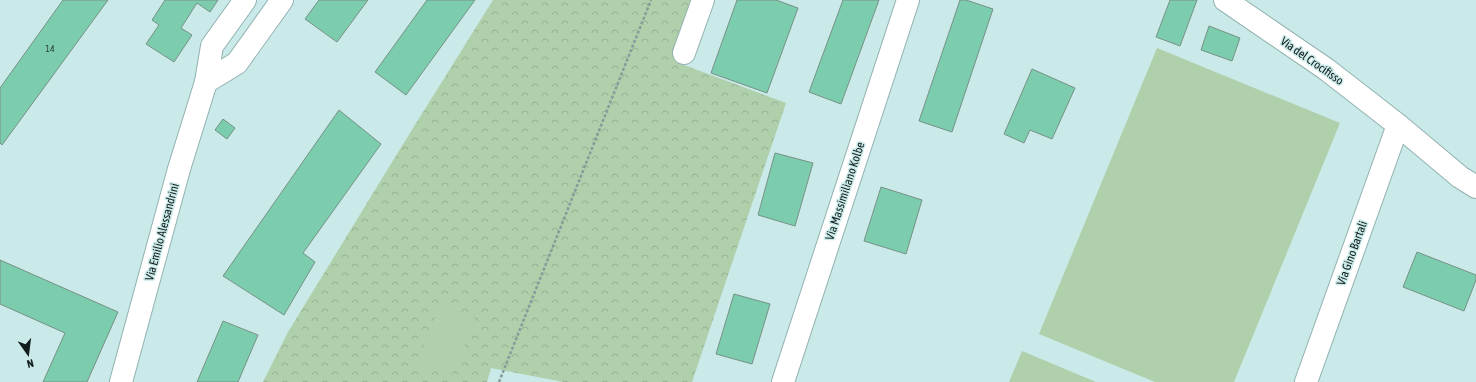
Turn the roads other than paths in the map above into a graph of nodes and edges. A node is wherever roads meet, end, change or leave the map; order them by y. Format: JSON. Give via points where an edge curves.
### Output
{"nodes":[{"id":1,"x":245,"y":0,"type":"edge"},
{"id":2,"x":282,"y":0,"type":"edge"},
{"id":3,"x":703,"y":0,"type":"edge"},
{"id":4,"x":908,"y":0,"type":"edge"},
{"id":5,"x":1225,"y":0,"type":"edge"},
{"id":6,"x":684,"y":53,"type":"dead end"},
{"id":7,"x":206,"y":82,"type":"junction"},
{"id":8,"x":1398,"y":124,"type":"junction"},
{"id":9,"x":1476,"y":187,"type":"edge"},
{"id":10,"x":121,"y":382,"type":"edge"},
{"id":11,"x":783,"y":382,"type":"edge"},
{"id":12,"x":1306,"y":382,"type":"edge"}],
"edges":[{"from":1,"to":7,"type":"street","name":"Via Emilio Alessandrini","via":[[212,46]]},
{"from":2,"to":7,"type":"street","via":[[237,63]]},
{"from":3,"to":6,"type":"street"},
{"from":4,"to":11,"type":"street","name":"Via Massimiliano Kolbe"},
{"from":5,"to":8,"type":"street","name":"Via del Crocifisso","via":[[1326,69]]},
{"from":7,"to":10,"type":"street","name":"Via Emilio Alessandrini","via":[[179,168]]},
{"from":8,"to":9,"type":"street","name":"Via del Crocifisso"},
{"from":8,"to":12,"type":"street","name":"Via Gino Bartali"}]}
